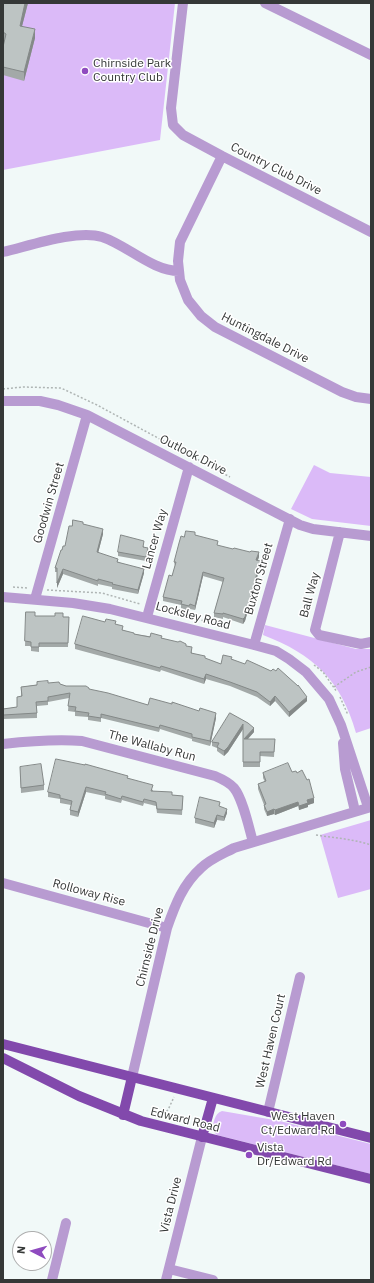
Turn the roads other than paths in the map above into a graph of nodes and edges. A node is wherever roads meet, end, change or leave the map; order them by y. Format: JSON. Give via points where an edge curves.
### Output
{"nodes":[{"id":1,"x":183,"y":3,"type":"edge"},
{"id":2,"x":265,"y":3,"type":"edge"},
{"id":3,"x":371,"y":55,"type":"edge"},
{"id":4,"x":222,"y":156,"type":"junction"},
{"id":5,"x":371,"y":232,"type":"edge"},
{"id":6,"x":3,"y":252,"type":"edge"},
{"id":7,"x":179,"y":271,"type":"junction"},
{"id":8,"x":371,"y":399,"type":"edge"},
{"id":9,"x":3,"y":401,"type":"edge"},
{"id":10,"x":87,"y":415,"type":"junction"},
{"id":11,"x":189,"y":468,"type":"junction"},
{"id":12,"x":290,"y":519,"type":"junction"},
{"id":13,"x":340,"y":532,"type":"junction"},
{"id":14,"x":371,"y":536,"type":"edge"},
{"id":15,"x":3,"y":597,"type":"edge"},
{"id":16,"x":35,"y":599,"type":"junction"},
{"id":17,"x":147,"y":617,"type":"junction"},
{"id":18,"x":371,"y":642,"type":"edge"},
{"id":19,"x":254,"y":645,"type":"junction"},
{"id":20,"x":341,"y":725,"type":"junction"},
{"id":21,"x":3,"y":744,"type":"edge"},
{"id":22,"x":370,"y":807,"type":"edge"},
{"id":23,"x":355,"y":811,"type":"junction"},
{"id":24,"x":253,"y":842,"type":"junction"},
{"id":25,"x":3,"y":883,"type":"edge"},
{"id":26,"x":167,"y":928,"type":"junction"},
{"id":27,"x":300,"y":977,"type":"dead end"},
{"id":28,"x":3,"y":1044,"type":"edge"},
{"id":29,"x":3,"y":1058,"type":"edge"},
{"id":30,"x":132,"y":1077,"type":"junction"},
{"id":31,"x":212,"y":1098,"type":"junction"},
{"id":32,"x":268,"y":1112,"type":"junction"},
{"id":33,"x":123,"y":1115,"type":"junction"},
{"id":34,"x":202,"y":1137,"type":"junction"},
{"id":35,"x":371,"y":1138,"type":"edge"},
{"id":36,"x":371,"y":1180,"type":"edge"},
{"id":37,"x":66,"y":1223,"type":"dead end"},
{"id":38,"x":169,"y":1269,"type":"junction"},
{"id":39,"x":52,"y":1280,"type":"edge"},
{"id":40,"x":166,"y":1280,"type":"edge"},
{"id":41,"x":212,"y":1280,"type":"edge"}],
"edges":[{"from":1,"to":4,"type":"street","name":"Country Club Drive","via":[[171,108],[173,124],[183,135]]},
{"from":2,"to":3,"type":"street"},
{"from":4,"to":5,"type":"street","name":"Country Club Drive"},
{"from":4,"to":7,"type":"street","name":"Huntingdale Drive","via":[[180,242]]},
{"from":6,"to":7,"type":"street","via":[[67,236],[86,234],[118,244],[162,268]]},
{"from":7,"to":8,"type":"street","name":"Huntingdale Drive","via":[[188,300],[201,316],[215,327],[342,392]]},
{"from":9,"to":10,"type":"street","name":"Outlook Drive","via":[[40,401]]},
{"from":10,"to":11,"type":"street","name":"Outlook Drive"},
{"from":10,"to":16,"type":"street","name":"Goodwin Street"},
{"from":11,"to":12,"type":"street","name":"Outlook Drive"},
{"from":11,"to":17,"type":"street","name":"Lancer Way"},
{"from":12,"to":13,"type":"street","name":"Outlook Drive","via":[[313,529]]},
{"from":12,"to":19,"type":"street","name":"Buxton Street"},
{"from":13,"to":14,"type":"street","name":"Outlook Drive"},
{"from":13,"to":18,"type":"street","name":"Ball Way","via":[[315,630],[319,635],[361,644]]},
{"from":15,"to":16,"type":"street","name":"Locksley Road"},
{"from":16,"to":17,"type":"street","name":"Locksley Road","via":[[110,609]]},
{"from":17,"to":19,"type":"street","name":"Locksley Road"},
{"from":19,"to":20,"type":"street","name":"Locksley Road","via":[[276,651],[306,672],[329,698]]},
{"from":20,"to":22,"type":"street","name":"Locksley Road"},
{"from":20,"to":23,"type":"street","name":"Locksley Road","via":[[345,769]]},
{"from":21,"to":24,"type":"street","name":"The Wallaby Run","via":[[62,739],[82,741],[215,776],[234,788],[240,799]]},
{"from":22,"to":23,"type":"street","name":"Chirnside Drive"},
{"from":23,"to":24,"type":"street","name":"Chirnside Drive"},
{"from":24,"to":26,"type":"street","name":"Chirnside Drive","via":[[234,848],[201,867],[178,899]]},
{"from":25,"to":26,"type":"street","name":"Rolloway Rise"},
{"from":26,"to":30,"type":"street","name":"Chirnside Drive"},
{"from":27,"to":32,"type":"street","name":"West Haven Court"},
{"from":28,"to":30,"type":"main road"},
{"from":29,"to":33,"type":"main road","name":"Edward Road"},
{"from":30,"to":31,"type":"main road"},
{"from":30,"to":33,"type":"main road"},
{"from":31,"to":32,"type":"main road"},
{"from":31,"to":34,"type":"main road"},
{"from":32,"to":35,"type":"main road"},
{"from":33,"to":34,"type":"main road","name":"Edward Road"},
{"from":34,"to":36,"type":"main road","name":"Edward Road"},
{"from":34,"to":38,"type":"street","name":"Vista Drive"},
{"from":37,"to":39,"type":"street"},
{"from":38,"to":40,"type":"street","name":"Vista Drive"},
{"from":38,"to":41,"type":"street"}]}
